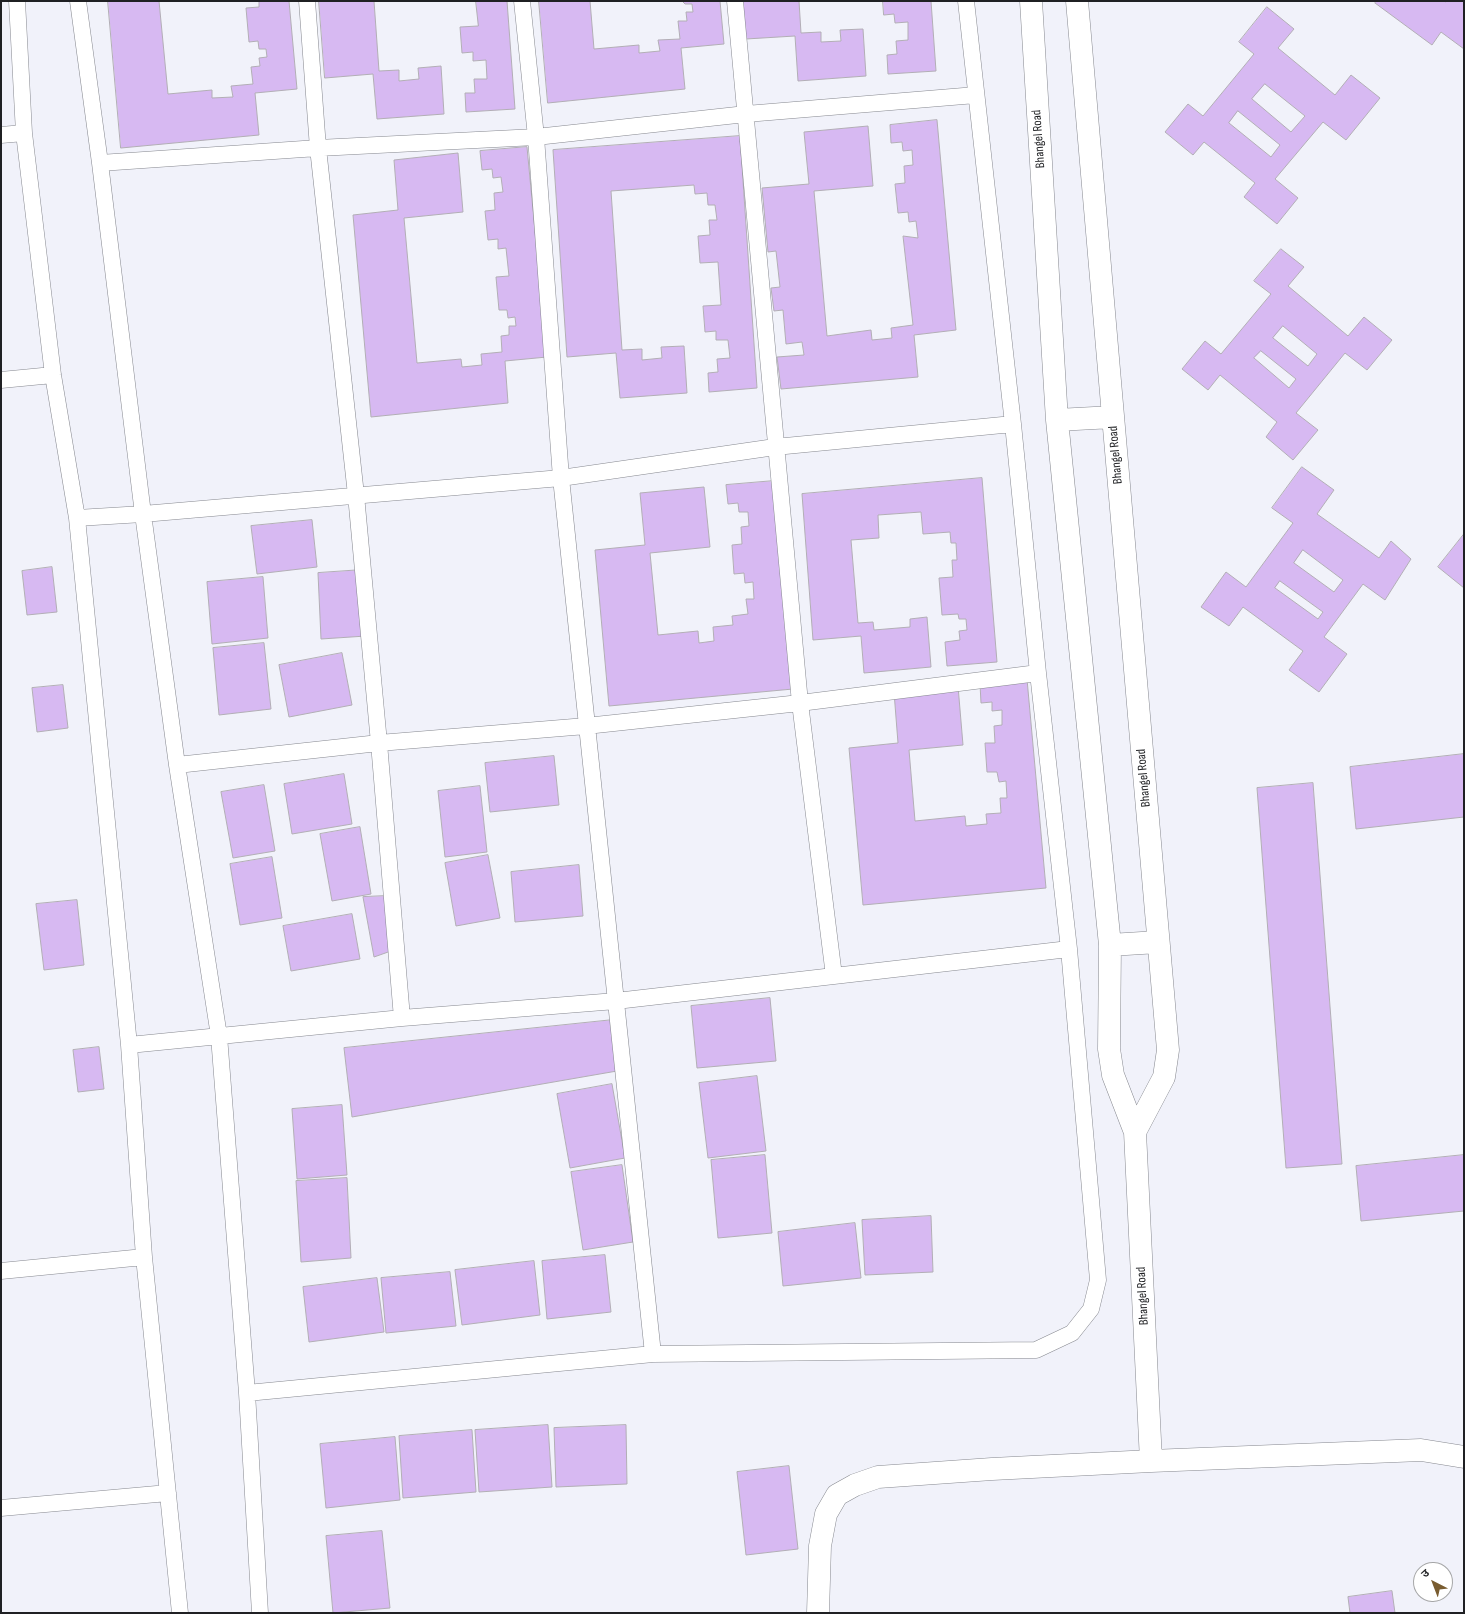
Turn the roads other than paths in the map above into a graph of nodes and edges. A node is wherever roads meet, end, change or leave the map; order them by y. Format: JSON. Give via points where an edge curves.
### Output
{"nodes":[{"id":1,"x":17,"y":1,"type":"edge"},
{"id":2,"x":78,"y":1,"type":"edge"},
{"id":3,"x":307,"y":1,"type":"edge"},
{"id":4,"x":522,"y":1,"type":"edge"},
{"id":5,"x":735,"y":1,"type":"edge"},
{"id":6,"x":966,"y":1,"type":"edge"},
{"id":7,"x":1031,"y":1,"type":"edge"},
{"id":8,"x":1077,"y":1,"type":"edge"},
{"id":9,"x":976,"y":95,"type":"junction"},
{"id":10,"x":746,"y":114,"type":"junction"},
{"id":11,"x":24,"y":133,"type":"junction"},
{"id":12,"x":1,"y":135,"type":"edge"},
{"id":13,"x":536,"y":137,"type":"junction"},
{"id":14,"x":318,"y":148,"type":"junction"},
{"id":15,"x":100,"y":163,"type":"junction"},
{"id":16,"x":53,"y":376,"type":"junction"},
{"id":17,"x":1,"y":380,"type":"edge"},
{"id":18,"x":1113,"y":417,"type":"junction"},
{"id":19,"x":1057,"y":420,"type":"junction"},
{"id":20,"x":1013,"y":424,"type":"junction"},
{"id":21,"x":775,"y":447,"type":"junction"},
{"id":22,"x":560,"y":478,"type":"junction"},
{"id":23,"x":356,"y":495,"type":"junction"},
{"id":24,"x":143,"y":514,"type":"junction"},
{"id":25,"x":77,"y":518,"type":"junction"},
{"id":26,"x":1038,"y":673,"type":"junction"},
{"id":27,"x":800,"y":703,"type":"junction"},
{"id":28,"x":586,"y":726,"type":"junction"},
{"id":29,"x":379,"y":743,"type":"junction"},
{"id":30,"x":177,"y":765,"type":"junction"},
{"id":31,"x":1158,"y":942,"type":"junction"},
{"id":32,"x":1110,"y":945,"type":"junction"},
{"id":33,"x":1069,"y":949,"type":"junction"},
{"id":34,"x":834,"y":976,"type":"junction"},
{"id":35,"x":616,"y":1001,"type":"junction"},
{"id":36,"x":402,"y":1018,"type":"junction"},
{"id":37,"x":219,"y":1036,"type":"junction"},
{"id":38,"x":129,"y":1046,"type":"junction"},
{"id":39,"x":1135,"y":1132,"type":"junction"},
{"id":40,"x":144,"y":1257,"type":"junction"},
{"id":41,"x":1,"y":1270,"type":"edge"},
{"id":42,"x":653,"y":1354,"type":"junction"},
{"id":43,"x":247,"y":1393,"type":"junction"},
{"id":44,"x":1464,"y":1457,"type":"edge"},
{"id":45,"x":1151,"y":1461,"type":"junction"},
{"id":46,"x":168,"y":1493,"type":"junction"},
{"id":47,"x":1,"y":1508,"type":"edge"},
{"id":48,"x":180,"y":1613,"type":"edge"},
{"id":49,"x":260,"y":1613,"type":"edge"},
{"id":50,"x":818,"y":1613,"type":"edge"}],
"edges":[{"from":1,"to":11,"type":"lane"},
{"from":2,"to":15,"type":"lane"},
{"from":3,"to":14,"type":"lane"},
{"from":4,"to":13,"type":"lane"},
{"from":5,"to":10,"type":"lane"},
{"from":6,"to":9,"type":"lane"},
{"from":7,"to":19,"type":"street","name":"Bhangel Road"},
{"from":8,"to":18,"type":"street","name":"Bhangel Road"},
{"from":9,"to":10,"type":"lane"},
{"from":9,"to":20,"type":"lane"},
{"from":10,"to":13,"type":"lane"},
{"from":10,"to":21,"type":"lane"},
{"from":11,"to":12,"type":"lane"},
{"from":11,"to":16,"type":"lane"},
{"from":13,"to":14,"type":"lane"},
{"from":13,"to":22,"type":"lane"},
{"from":14,"to":15,"type":"lane"},
{"from":14,"to":23,"type":"lane"},
{"from":15,"to":24,"type":"lane"},
{"from":16,"to":17,"type":"lane"},
{"from":16,"to":25,"type":"lane"},
{"from":18,"to":19,"type":"street","name":"Bhangel Road"},
{"from":18,"to":31,"type":"street","name":"Bhangel Road"},
{"from":19,"to":32,"type":"street","name":"Bhangel Road"},
{"from":20,"to":21,"type":"lane"},
{"from":20,"to":26,"type":"lane"},
{"from":21,"to":22,"type":"lane"},
{"from":21,"to":27,"type":"lane"},
{"from":22,"to":23,"type":"lane"},
{"from":22,"to":28,"type":"lane"},
{"from":23,"to":24,"type":"lane"},
{"from":23,"to":29,"type":"lane"},
{"from":24,"to":25,"type":"lane"},
{"from":24,"to":30,"type":"lane"},
{"from":25,"to":38,"type":"lane"},
{"from":26,"to":27,"type":"lane"},
{"from":26,"to":33,"type":"lane"},
{"from":27,"to":28,"type":"lane"},
{"from":27,"to":34,"type":"lane"},
{"from":28,"to":29,"type":"lane"},
{"from":28,"to":35,"type":"lane"},
{"from":29,"to":30,"type":"lane"},
{"from":29,"to":36,"type":"lane"},
{"from":30,"to":37,"type":"lane"},
{"from":31,"to":32,"type":"street"},
{"from":31,"to":39,"type":"street","name":"Bhangel Road","via":[[1168,1050],[1164,1078]]},
{"from":32,"to":39,"type":"street","name":"Bhangel Road","via":[[1109,1049],[1113,1075]]},
{"from":33,"to":34,"type":"lane"},
{"from":33,"to":42,"type":"lane","via":[[1098,1280],[1091,1309],[1072,1333],[1036,1350]]},
{"from":34,"to":35,"type":"lane"},
{"from":35,"to":36,"type":"lane"},
{"from":35,"to":42,"type":"lane"},
{"from":36,"to":37,"type":"lane"},
{"from":37,"to":38,"type":"lane"},
{"from":37,"to":43,"type":"lane"},
{"from":38,"to":40,"type":"lane"},
{"from":39,"to":45,"type":"street","name":"Bhangel Road"},
{"from":40,"to":41,"type":"lane"},
{"from":40,"to":46,"type":"lane"},
{"from":42,"to":43,"type":"lane"},
{"from":43,"to":49,"type":"lane"},
{"from":44,"to":45,"type":"street","via":[[1421,1450]]},
{"from":45,"to":50,"type":"street","via":[[878,1477],[855,1485],[837,1495],[826,1514],[820,1546]]},
{"from":46,"to":47,"type":"lane"},
{"from":46,"to":48,"type":"lane"}]}
